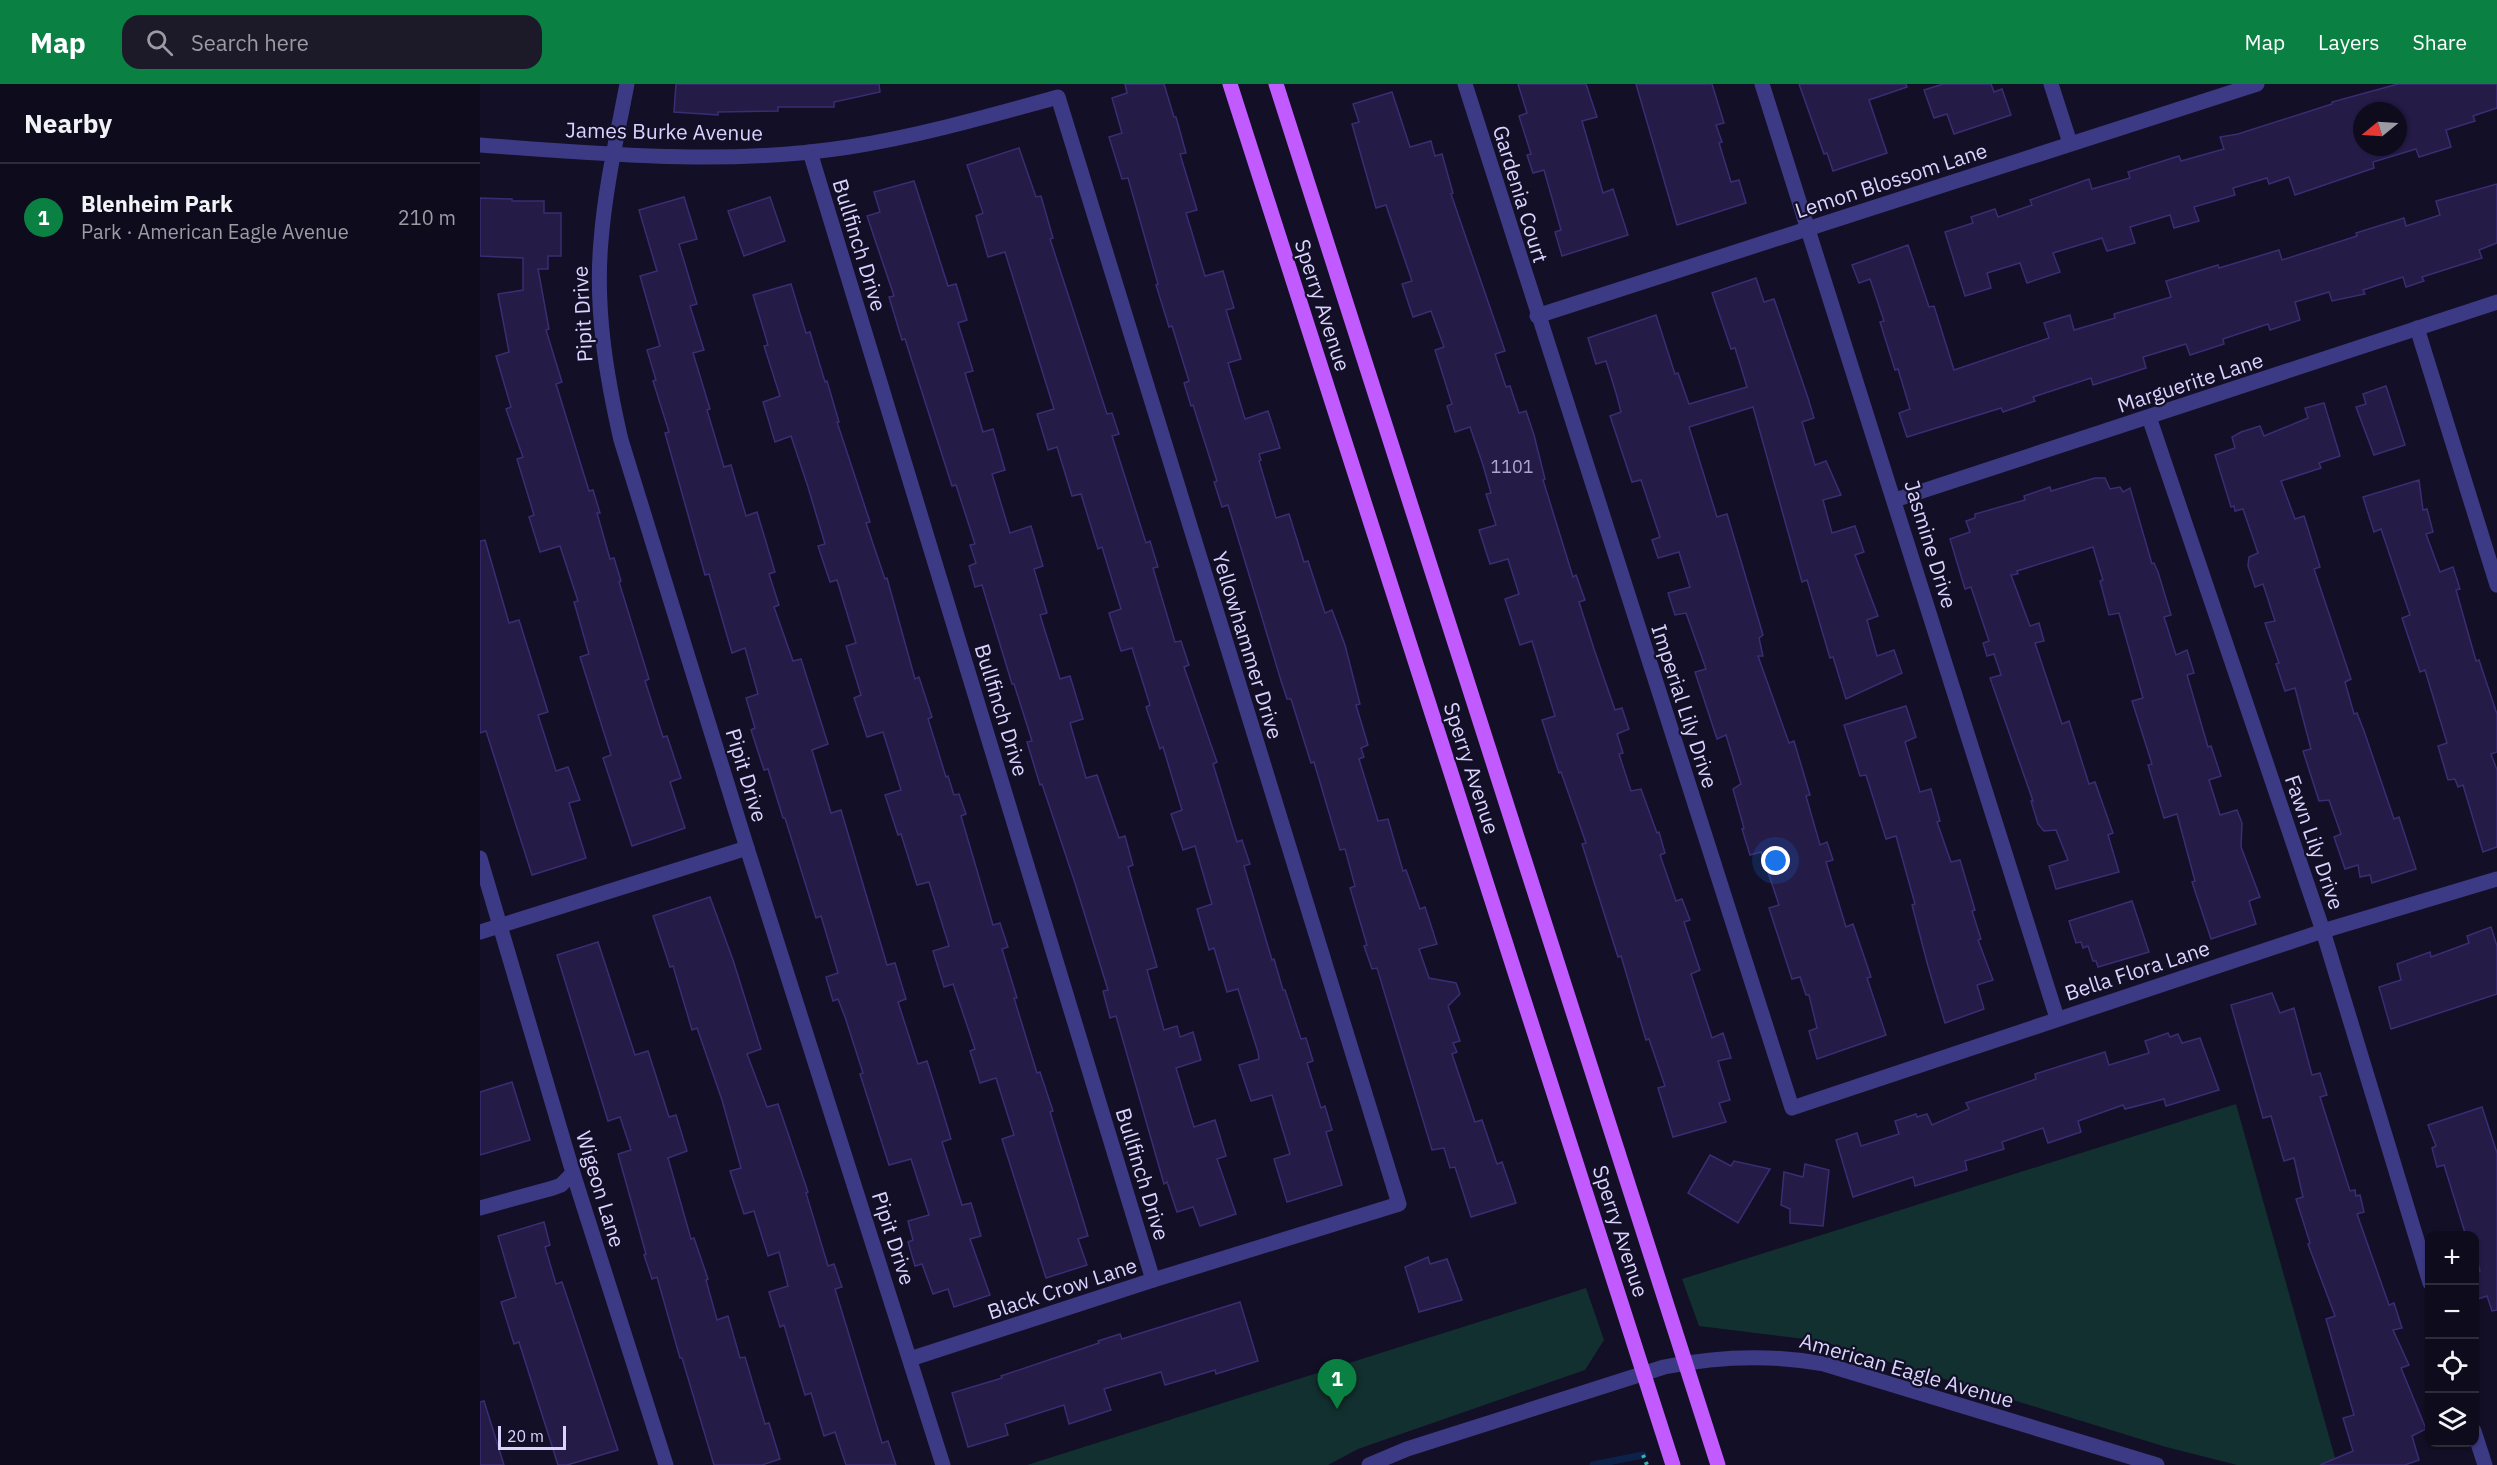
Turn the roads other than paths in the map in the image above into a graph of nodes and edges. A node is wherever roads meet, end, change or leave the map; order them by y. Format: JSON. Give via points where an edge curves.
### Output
{"nodes":[{"id":1,"x":627,"y":84,"type":"edge"},
{"id":2,"x":1230,"y":84,"type":"edge"},
{"id":3,"x":1276,"y":84,"type":"edge"},
{"id":4,"x":1465,"y":84,"type":"edge"},
{"id":5,"x":1762,"y":84,"type":"edge"},
{"id":6,"x":2051,"y":84,"type":"edge"},
{"id":7,"x":2257,"y":84,"type":"edge"},
{"id":8,"x":1058,"y":98,"type":"joint"},
{"id":9,"x":2070,"y":143,"type":"junction"},
{"id":10,"x":480,"y":145,"type":"edge"},
{"id":11,"x":810,"y":152,"type":"junction"},
{"id":12,"x":613,"y":155,"type":"junction"},
{"id":13,"x":1808,"y":230,"type":"junction"},
{"id":14,"x":2497,"y":302,"type":"edge"},
{"id":15,"x":1537,"y":316,"type":"junction"},
{"id":16,"x":2417,"y":328,"type":"junction"},
{"id":17,"x":2149,"y":417,"type":"junction"},
{"id":18,"x":1895,"y":500,"type":"junction"},
{"id":19,"x":2497,"y":585,"type":"edge"},
{"id":20,"x":747,"y":848,"type":"junction"},
{"id":21,"x":480,"y":858,"type":"edge"},
{"id":22,"x":2497,"y":879,"type":"edge"},
{"id":23,"x":501,"y":925,"type":"junction"},
{"id":24,"x":2322,"y":931,"type":"junction"},
{"id":25,"x":480,"y":932,"type":"edge"},
{"id":26,"x":2057,"y":1018,"type":"junction"},
{"id":27,"x":1792,"y":1108,"type":"joint"},
{"id":28,"x":573,"y":1173,"type":"junction"},
{"id":29,"x":1399,"y":1204,"type":"joint"},
{"id":30,"x":480,"y":1208,"type":"edge"},
{"id":31,"x":2425,"y":1267,"type":"edge"},
{"id":32,"x":1153,"y":1280,"type":"junction"},
{"id":33,"x":910,"y":1359,"type":"junction"},
{"id":34,"x":1685,"y":1362,"type":"junction"},
{"id":35,"x":1644,"y":1373,"type":"junction"},
{"id":36,"x":2479,"y":1445,"type":"edge"},
{"id":37,"x":666,"y":1465,"type":"edge"},
{"id":38,"x":943,"y":1465,"type":"edge"},
{"id":39,"x":1369,"y":1465,"type":"edge"},
{"id":40,"x":1673,"y":1465,"type":"edge"},
{"id":41,"x":1718,"y":1465,"type":"edge"},
{"id":42,"x":2157,"y":1465,"type":"edge"},
{"id":43,"x":2485,"y":1465,"type":"edge"}],
"edges":[{"from":1,"to":12,"type":"street","name":"Pipit Drive"},
{"from":2,"to":35,"type":"main road","name":"Sperry Avenue"},
{"from":3,"to":34,"type":"main road","name":"Sperry Avenue"},
{"from":4,"to":15,"type":"street","name":"Gardenia Court"},
{"from":5,"to":13,"type":"street","name":"Jasmine Drive"},
{"from":6,"to":9,"type":"street"},
{"from":7,"to":9,"type":"street","name":"Lemon Blossom Lane"},
{"from":8,"to":11,"type":"street","name":"James Burke Avenue","via":[[912,134]]},
{"from":8,"to":29,"type":"street","name":"Yellowhammer Drive"},
{"from":9,"to":13,"type":"street","name":"Lemon Blossom Lane"},
{"from":10,"to":12,"type":"street","name":"James Burke Avenue"},
{"from":11,"to":12,"type":"street","name":"James Burke Avenue","via":[[715,158]]},
{"from":11,"to":32,"type":"street","name":"Bullfinch Drive"},
{"from":12,"to":20,"type":"street","name":"Pipit Drive","via":[[601,242],[604,363],[621,440]]},
{"from":13,"to":15,"type":"street","name":"Lemon Blossom Lane"},
{"from":13,"to":18,"type":"street","name":"Jasmine Drive"},
{"from":14,"to":16,"type":"street","name":"Marguerite Lane"},
{"from":15,"to":27,"type":"street","name":"Imperial Lily Drive"},
{"from":16,"to":17,"type":"street","name":"Marguerite Lane"},
{"from":16,"to":19,"type":"street"},
{"from":17,"to":18,"type":"street","name":"Marguerite Lane"},
{"from":17,"to":24,"type":"street","name":"Fawn Lily Drive"},
{"from":18,"to":26,"type":"street","name":"Jasmine Drive"},
{"from":20,"to":23,"type":"street"},
{"from":20,"to":33,"type":"street","name":"Pipit Drive"},
{"from":21,"to":23,"type":"street","name":"Wigeon Lane"},
{"from":22,"to":24,"type":"street","name":"Bella Flora Lane"},
{"from":23,"to":25,"type":"street"},
{"from":23,"to":28,"type":"street","name":"Wigeon Lane"},
{"from":24,"to":26,"type":"street","name":"Bella Flora Lane"},
{"from":24,"to":31,"type":"street","name":"Fawn Lily Drive"},
{"from":26,"to":27,"type":"street","name":"Bella Flora Lane"},
{"from":28,"to":30,"type":"street","via":[[554,1188]]},
{"from":28,"to":37,"type":"street","name":"Wigeon Lane"},
{"from":29,"to":32,"type":"street","name":"Black Crow Lane"},
{"from":32,"to":33,"type":"street","name":"Black Crow Lane"},
{"from":33,"to":38,"type":"street","name":"Pipit Drive"},
{"from":34,"to":35,"type":"street","name":"American Eagle Avenue"},
{"from":34,"to":41,"type":"main road","name":"Sperry Avenue"},
{"from":34,"to":42,"type":"street","name":"American Eagle Avenue","via":[[1770,1356],[1824,1364]]},
{"from":35,"to":39,"type":"street","name":"American Eagle Avenue","via":[[1407,1449]]},
{"from":35,"to":40,"type":"main road","name":"Sperry Avenue"},
{"from":36,"to":43,"type":"street"}]}
